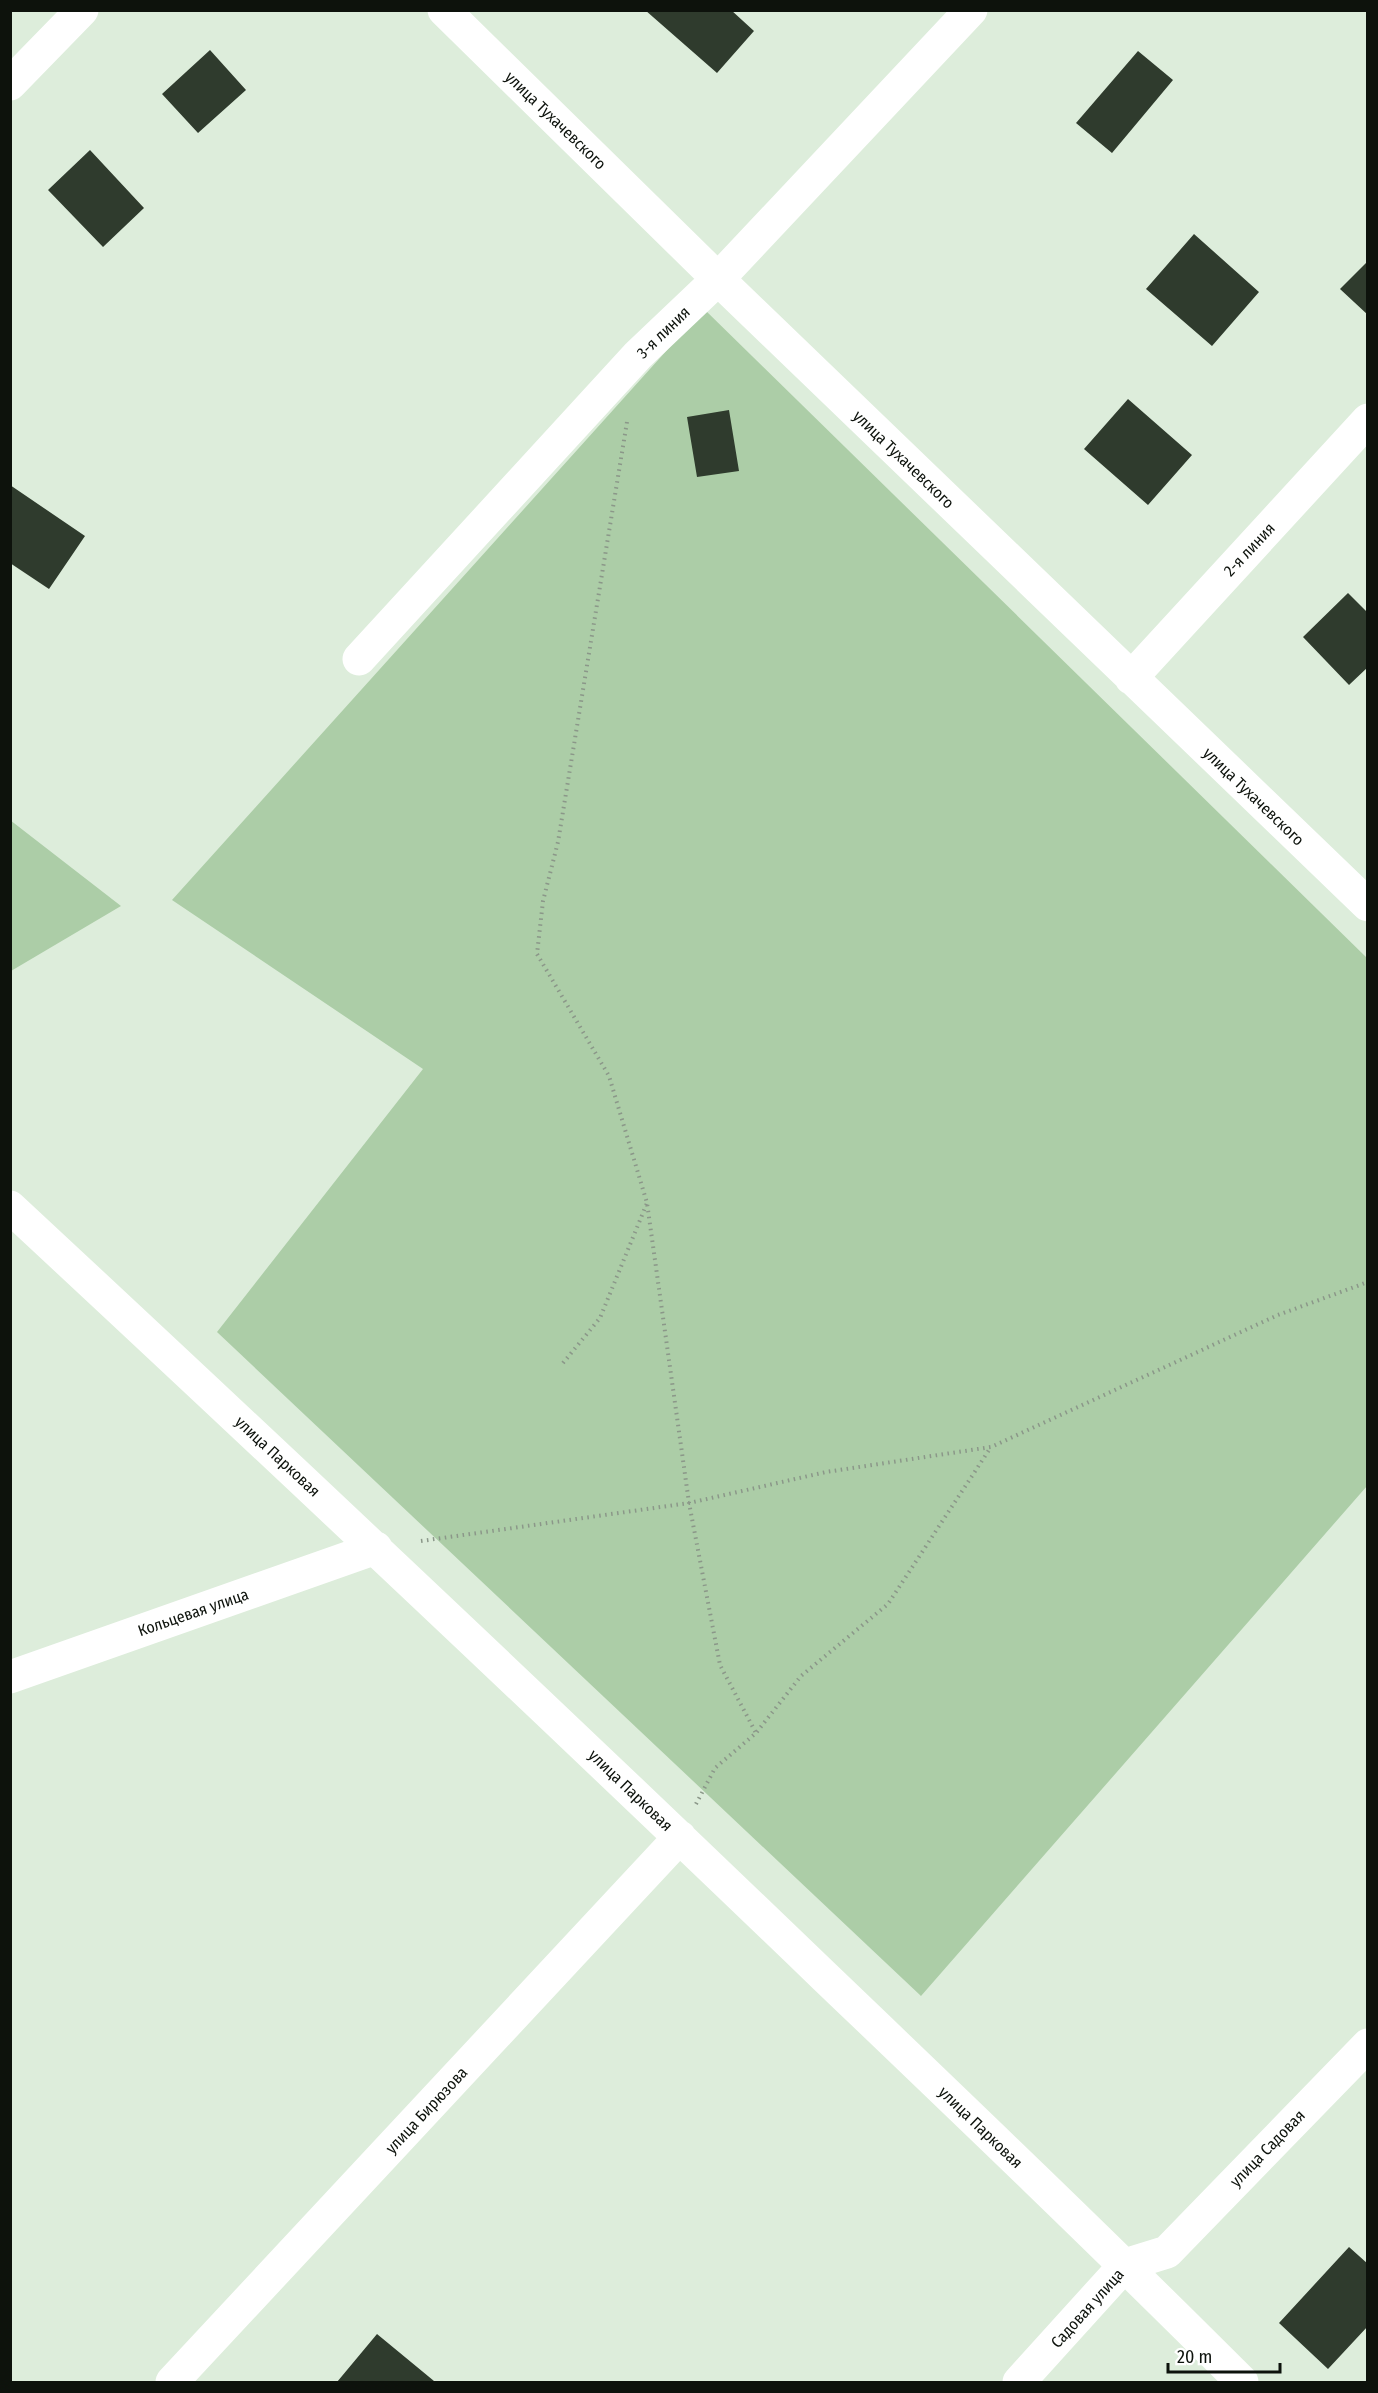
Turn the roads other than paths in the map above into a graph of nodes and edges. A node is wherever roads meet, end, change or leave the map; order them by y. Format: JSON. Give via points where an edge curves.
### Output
{"nodes":[{"id":1,"x":82,"y":10,"type":"edge"},
{"id":2,"x":444,"y":10,"type":"edge"},
{"id":3,"x":971,"y":10,"type":"edge"},
{"id":4,"x":10,"y":84,"type":"edge"},
{"id":5,"x":718,"y":279,"type":"junction"},
{"id":6,"x":1368,"y":420,"type":"edge"},
{"id":7,"x":359,"y":658,"type":"dead end"},
{"id":8,"x":1131,"y":678,"type":"junction"},
{"id":9,"x":1368,"y":905,"type":"edge"},
{"id":10,"x":10,"y":1207,"type":"edge"},
{"id":11,"x":376,"y":1548,"type":"junction"},
{"id":12,"x":10,"y":1677,"type":"edge"},
{"id":13,"x":680,"y":1837,"type":"junction"},
{"id":14,"x":1368,"y":2045,"type":"edge"},
{"id":15,"x":1167,"y":2252,"type":"joint"},
{"id":16,"x":1125,"y":2265,"type":"junction"},
{"id":17,"x":172,"y":2382,"type":"edge"},
{"id":18,"x":1019,"y":2382,"type":"edge"},
{"id":19,"x":1242,"y":2382,"type":"edge"}],
"edges":[{"from":1,"to":4,"type":"street"},
{"from":2,"to":5,"type":"street","name":"улица Тухачевского"},
{"from":3,"to":5,"type":"street","name":"3-я линия"},
{"from":5,"to":7,"type":"street","name":"3-я линия","via":[[638,355]]},
{"from":5,"to":8,"type":"street","name":"улица Тухачевского"},
{"from":6,"to":8,"type":"street","name":"2-я линия"},
{"from":8,"to":9,"type":"street","name":"улица Тухачевского"},
{"from":10,"to":11,"type":"street","name":"улица Парковая"},
{"from":11,"to":12,"type":"street","name":"Кольцевая улица"},
{"from":11,"to":13,"type":"street","name":"улица Парковая"},
{"from":13,"to":16,"type":"street","name":"улица Парковая"},
{"from":13,"to":17,"type":"street","name":"улица Бирюзова"},
{"from":14,"to":15,"type":"street","name":"улица Садовая"},
{"from":15,"to":16,"type":"street","name":"Садовая улица"},
{"from":16,"to":18,"type":"street","name":"Садовая улица"},
{"from":16,"to":19,"type":"street","name":"улица Парковая"}]}
